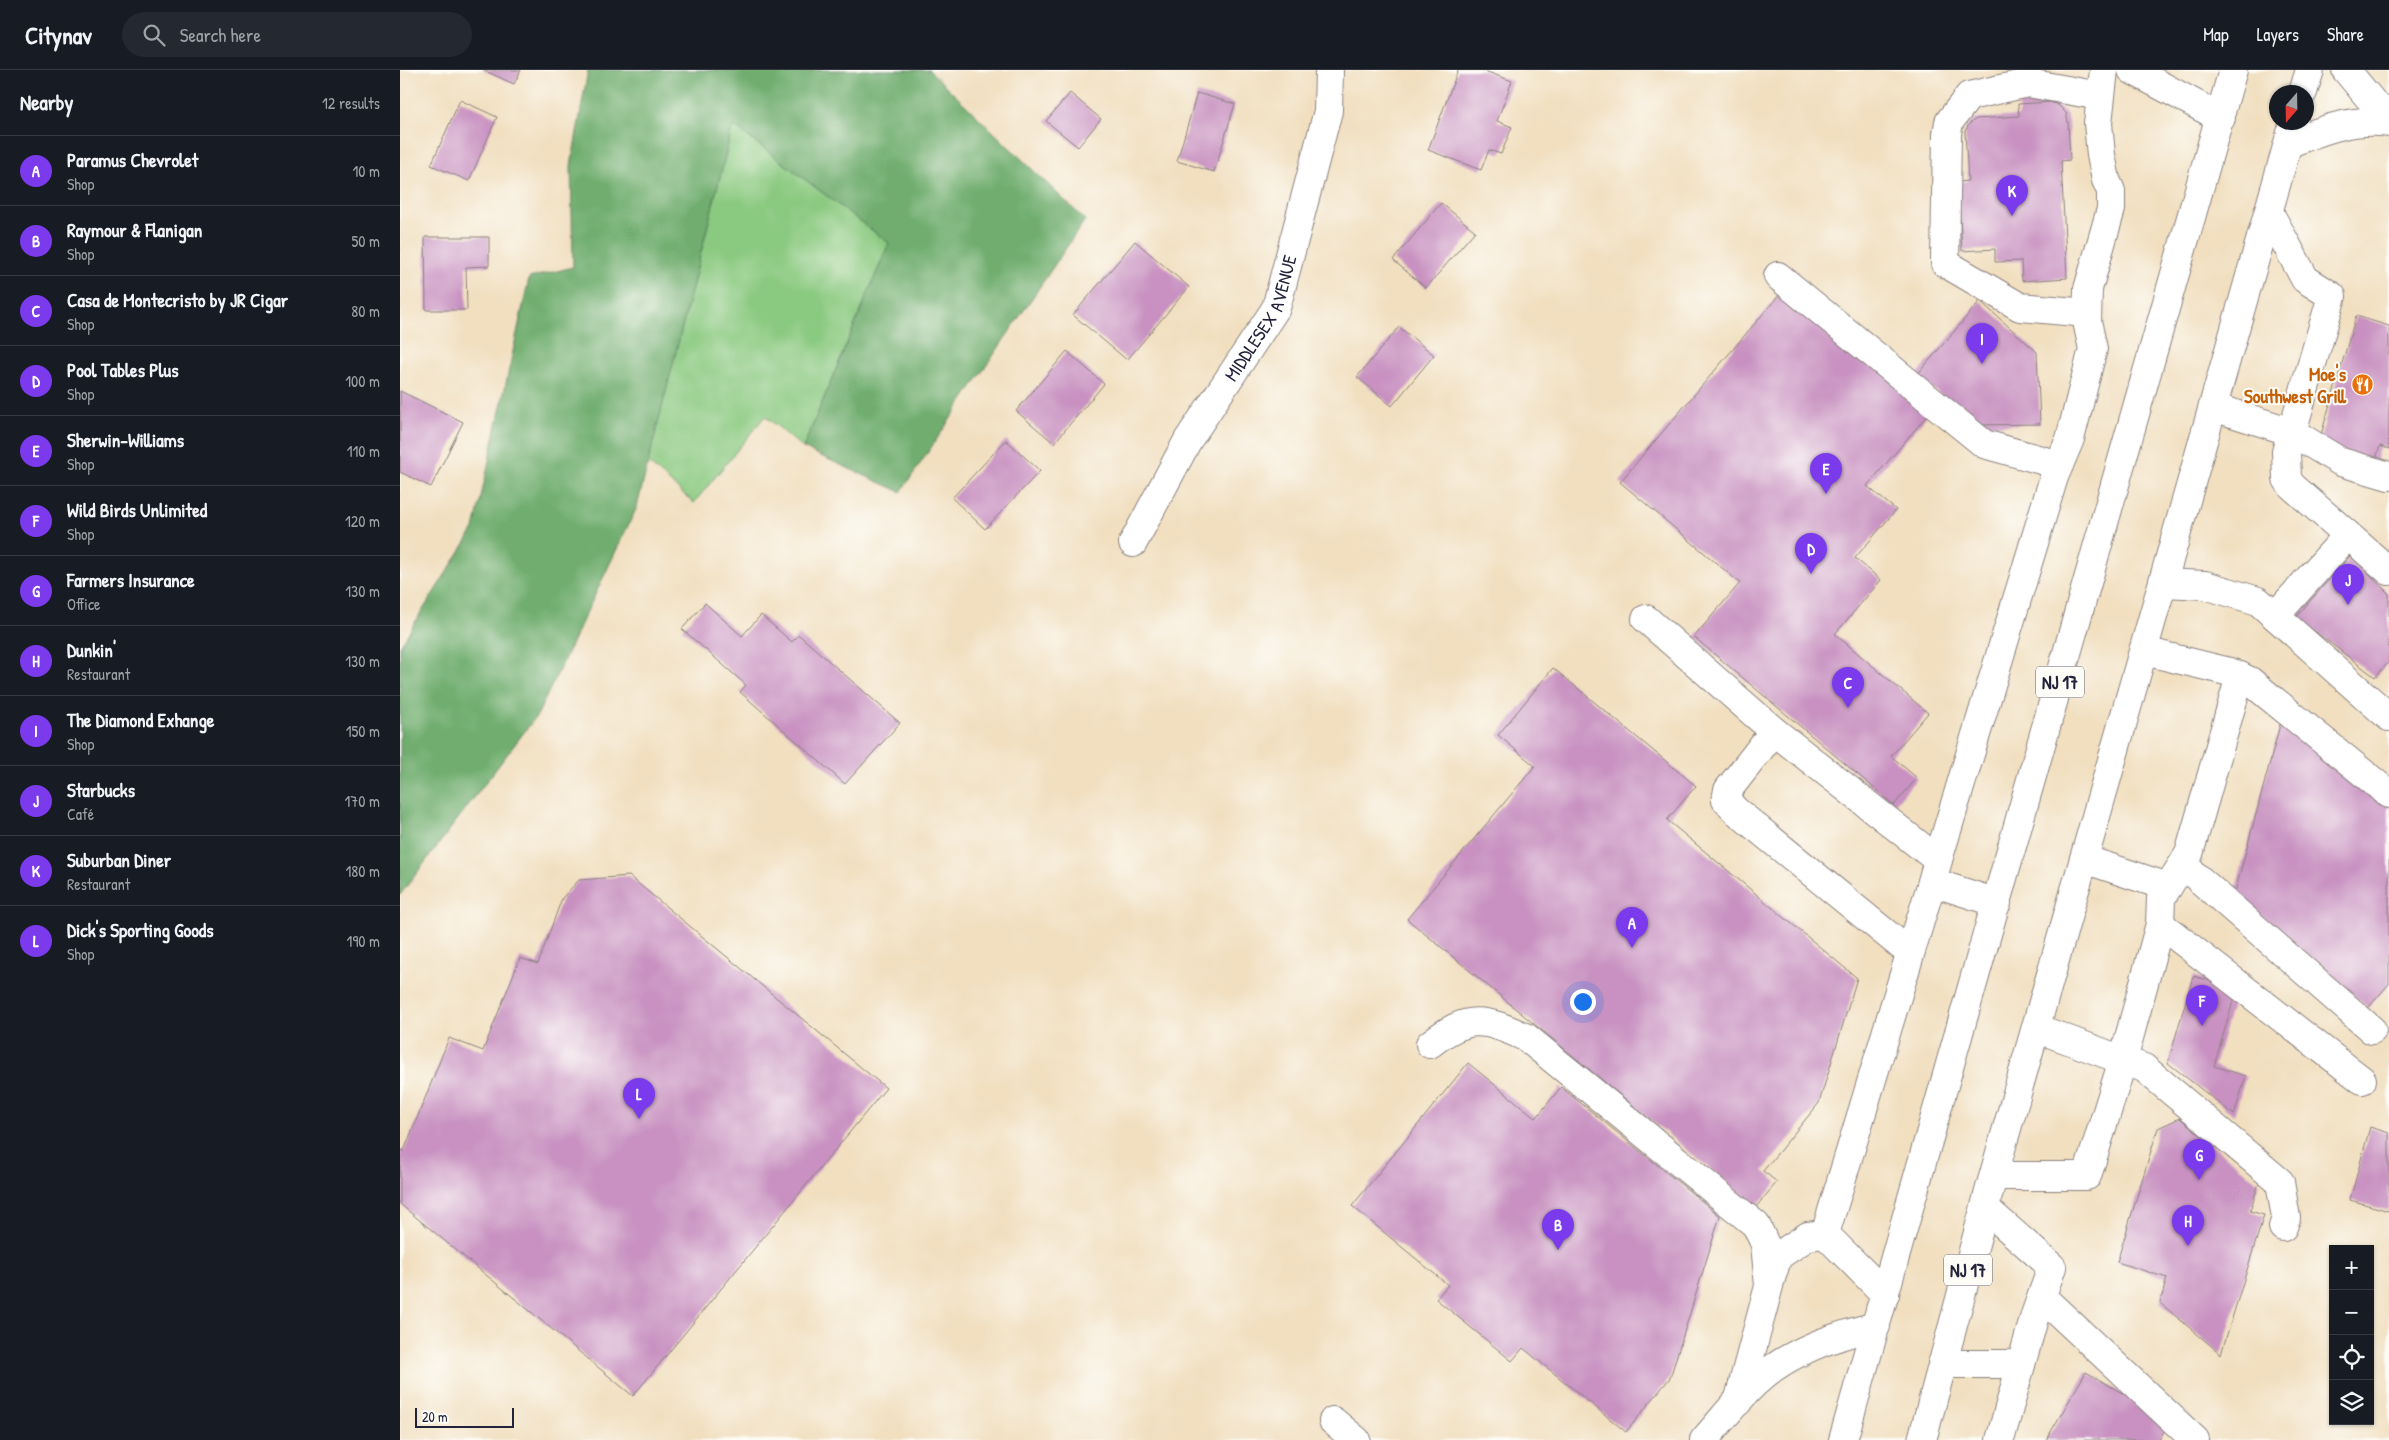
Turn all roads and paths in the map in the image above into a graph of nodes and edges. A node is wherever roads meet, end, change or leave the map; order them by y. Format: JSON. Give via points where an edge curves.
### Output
{"nodes":[{"id":1,"x":1329,"y":70,"type":"edge"},
{"id":2,"x":2132,"y":70,"type":"edge"},
{"id":3,"x":2233,"y":70,"type":"edge"},
{"id":4,"x":2310,"y":70,"type":"edge"},
{"id":5,"x":2346,"y":70,"type":"edge"},
{"id":6,"x":2102,"y":83,"type":"edge"},
{"id":7,"x":2305,"y":85,"type":"edge"},
{"id":8,"x":2389,"y":115,"type":"edge"},
{"id":9,"x":2221,"y":118,"type":"junction"},
{"id":10,"x":2389,"y":123,"type":"edge"},
{"id":11,"x":2291,"y":133,"type":"edge"},
{"id":12,"x":2269,"y":212,"type":"junction"},
{"id":13,"x":1778,"y":276,"type":"dead end"},
{"id":14,"x":2087,"y":313,"type":"junction"},
{"id":15,"x":2213,"y":408,"type":"junction"},
{"id":16,"x":2292,"y":432,"type":"junction"},
{"id":17,"x":2059,"y":464,"type":"junction"},
{"id":18,"x":2389,"y":476,"type":"edge"},
{"id":19,"x":2348,"y":535,"type":"junction"},
{"id":20,"x":1133,"y":543,"type":"dead end"},
{"id":21,"x":2389,"y":571,"type":"edge"},
{"id":22,"x":2163,"y":584,"type":"junction"},
{"id":23,"x":2275,"y":616,"type":"junction"},
{"id":24,"x":1646,"y":619,"type":"dead end"},
{"id":25,"x":2144,"y":651,"type":"junction"},
{"id":26,"x":2240,"y":676,"type":"junction"},
{"id":27,"x":2389,"y":717,"type":"edge"},
{"id":28,"x":1774,"y":731,"type":"junction"},
{"id":29,"x":2389,"y":794,"type":"edge"},
{"id":30,"x":2084,"y":859,"type":"junction"},
{"id":31,"x":1935,"y":871,"type":"junction"},
{"id":32,"x":2176,"y":876,"type":"junction"},
{"id":33,"x":1997,"y":903,"type":"junction"},
{"id":34,"x":2160,"y":924,"type":"junction"},
{"id":35,"x":1910,"y":953,"type":"junction"},
{"id":36,"x":2036,"y":1028,"type":"junction"},
{"id":37,"x":2372,"y":1030,"type":"dead end"},
{"id":38,"x":1430,"y":1044,"type":"dead end"},
{"id":39,"x":2122,"y":1060,"type":"junction"},
{"id":40,"x":2362,"y":1080,"type":"dead end"},
{"id":41,"x":1994,"y":1176,"type":"junction"},
{"id":42,"x":1985,"y":1208,"type":"junction"},
{"id":43,"x":2283,"y":1227,"type":"dead end"},
{"id":44,"x":1825,"y":1234,"type":"junction"},
{"id":45,"x":1769,"y":1286,"type":"junction"},
{"id":46,"x":1885,"y":1294,"type":"junction"},
{"id":47,"x":2042,"y":1297,"type":"junction"},
{"id":48,"x":1876,"y":1326,"type":"junction"},
{"id":49,"x":1942,"y":1364,"type":"junction"},
{"id":50,"x":2021,"y":1364,"type":"junction"},
{"id":51,"x":1738,"y":1402,"type":"junction"},
{"id":52,"x":1333,"y":1421,"type":"dead end"},
{"id":53,"x":2002,"y":1432,"type":"edge"},
{"id":54,"x":1356,"y":1440,"type":"edge"},
{"id":55,"x":1704,"y":1440,"type":"edge"},
{"id":56,"x":1843,"y":1440,"type":"edge"},
{"id":57,"x":1922,"y":1440,"type":"edge"},
{"id":58,"x":2195,"y":1440,"type":"edge"}],
"edges":[{"from":1,"to":20,"type":"main road","name":"MIDDLESEX AVENUE","via":[[1328,111],[1276,308],[1188,440]]},
{"from":2,"to":9,"type":"main road"},
{"from":3,"to":9,"type":"main road","number":"NJ 17"},
{"from":4,"to":7,"type":"main road"},
{"from":5,"to":8,"type":"main road","via":[[2375,105]]},
{"from":6,"to":14,"type":"main road","via":[[2098,123],[2101,155],[2111,191],[2111,209],[2088,289]]},
{"from":6,"to":14,"type":"main road","via":[[2028,83],[1969,96],[1949,122],[1947,134],[1945,264],[2020,307]]},
{"from":9,"to":33,"type":"main road","number":"NJ 17"},
{"from":10,"to":11,"type":"main road","via":[[2368,120]]},
{"from":11,"to":12,"type":"main road","number":"NJ 17"},
{"from":12,"to":15,"type":"main road","number":"NJ 17"},
{"from":12,"to":16,"type":"main road","via":[[2305,279],[2332,296]]},
{"from":13,"to":17,"type":"main road","via":[[1984,444]]},
{"from":14,"to":17,"type":"main road","via":[[2093,350],[2070,439]]},
{"from":15,"to":16,"type":"main road"},
{"from":15,"to":22,"type":"main road","number":"NJ 17"},
{"from":16,"to":18,"type":"main road","via":[[2341,462]]},
{"from":16,"to":19,"type":"main road","via":[[2286,452],[2287,479]]},
{"from":17,"to":31,"type":"main road"},
{"from":19,"to":21,"type":"main road"},
{"from":19,"to":23,"type":"main road"},
{"from":22,"to":23,"type":"main road","via":[[2205,585],[2233,591],[2258,600]]},
{"from":22,"to":25,"type":"main road","number":"NJ 17"},
{"from":23,"to":27,"type":"main road"},
{"from":24,"to":28,"type":"main road"},
{"from":25,"to":26,"type":"main road"},
{"from":25,"to":30,"type":"main road","number":"NJ 17"},
{"from":26,"to":29,"type":"main road"},
{"from":26,"to":32,"type":"main road","via":[[2189,854]]},
{"from":28,"to":31,"type":"main road"},
{"from":28,"to":35,"type":"main road","via":[[1728,790],[1726,800]]},
{"from":30,"to":32,"type":"main road"},
{"from":30,"to":36,"type":"main road","number":"NJ 17"},
{"from":31,"to":33,"type":"main road"},
{"from":31,"to":35,"type":"main road"},
{"from":32,"to":34,"type":"main road","via":[[2161,898]]},
{"from":32,"to":37,"type":"main road"},
{"from":33,"to":46,"type":"main road","number":"NJ 17"},
{"from":34,"to":39,"type":"main road"},
{"from":34,"to":40,"type":"main road"},
{"from":35,"to":44,"type":"main road"},
{"from":36,"to":39,"type":"main road"},
{"from":36,"to":41,"type":"main road","number":"NJ 17"},
{"from":38,"to":45,"type":"main road","via":[[1448,1030],[1468,1021],[1498,1024],[1527,1038],[1756,1225],[1766,1244]]},
{"from":39,"to":41,"type":"main road","via":[[2087,1176]]},
{"from":39,"to":43,"type":"main road","via":[[2144,1068],[2280,1182],[2286,1218]]},
{"from":41,"to":42,"type":"main road","number":"NJ 17"},
{"from":42,"to":47,"type":"main road","via":[[2052,1267]]},
{"from":42,"to":49,"type":"main road","number":"NJ 17"},
{"from":44,"to":45,"type":"main road","via":[[1808,1236],[1778,1256]]},
{"from":44,"to":46,"type":"main road"},
{"from":45,"to":51,"type":"main road"},
{"from":46,"to":48,"type":"main road","number":"NJ 17"},
{"from":47,"to":50,"type":"main road"},
{"from":47,"to":58,"type":"main road"},
{"from":48,"to":51,"type":"main road","via":[[1820,1343],[1784,1362],[1756,1382]]},
{"from":48,"to":56,"type":"main road","number":"NJ 17"},
{"from":49,"to":50,"type":"main road"},
{"from":49,"to":57,"type":"main road","number":"NJ 17"},
{"from":50,"to":53,"type":"main road"},
{"from":51,"to":55,"type":"main road"},
{"from":52,"to":54,"type":"main road"}]}
